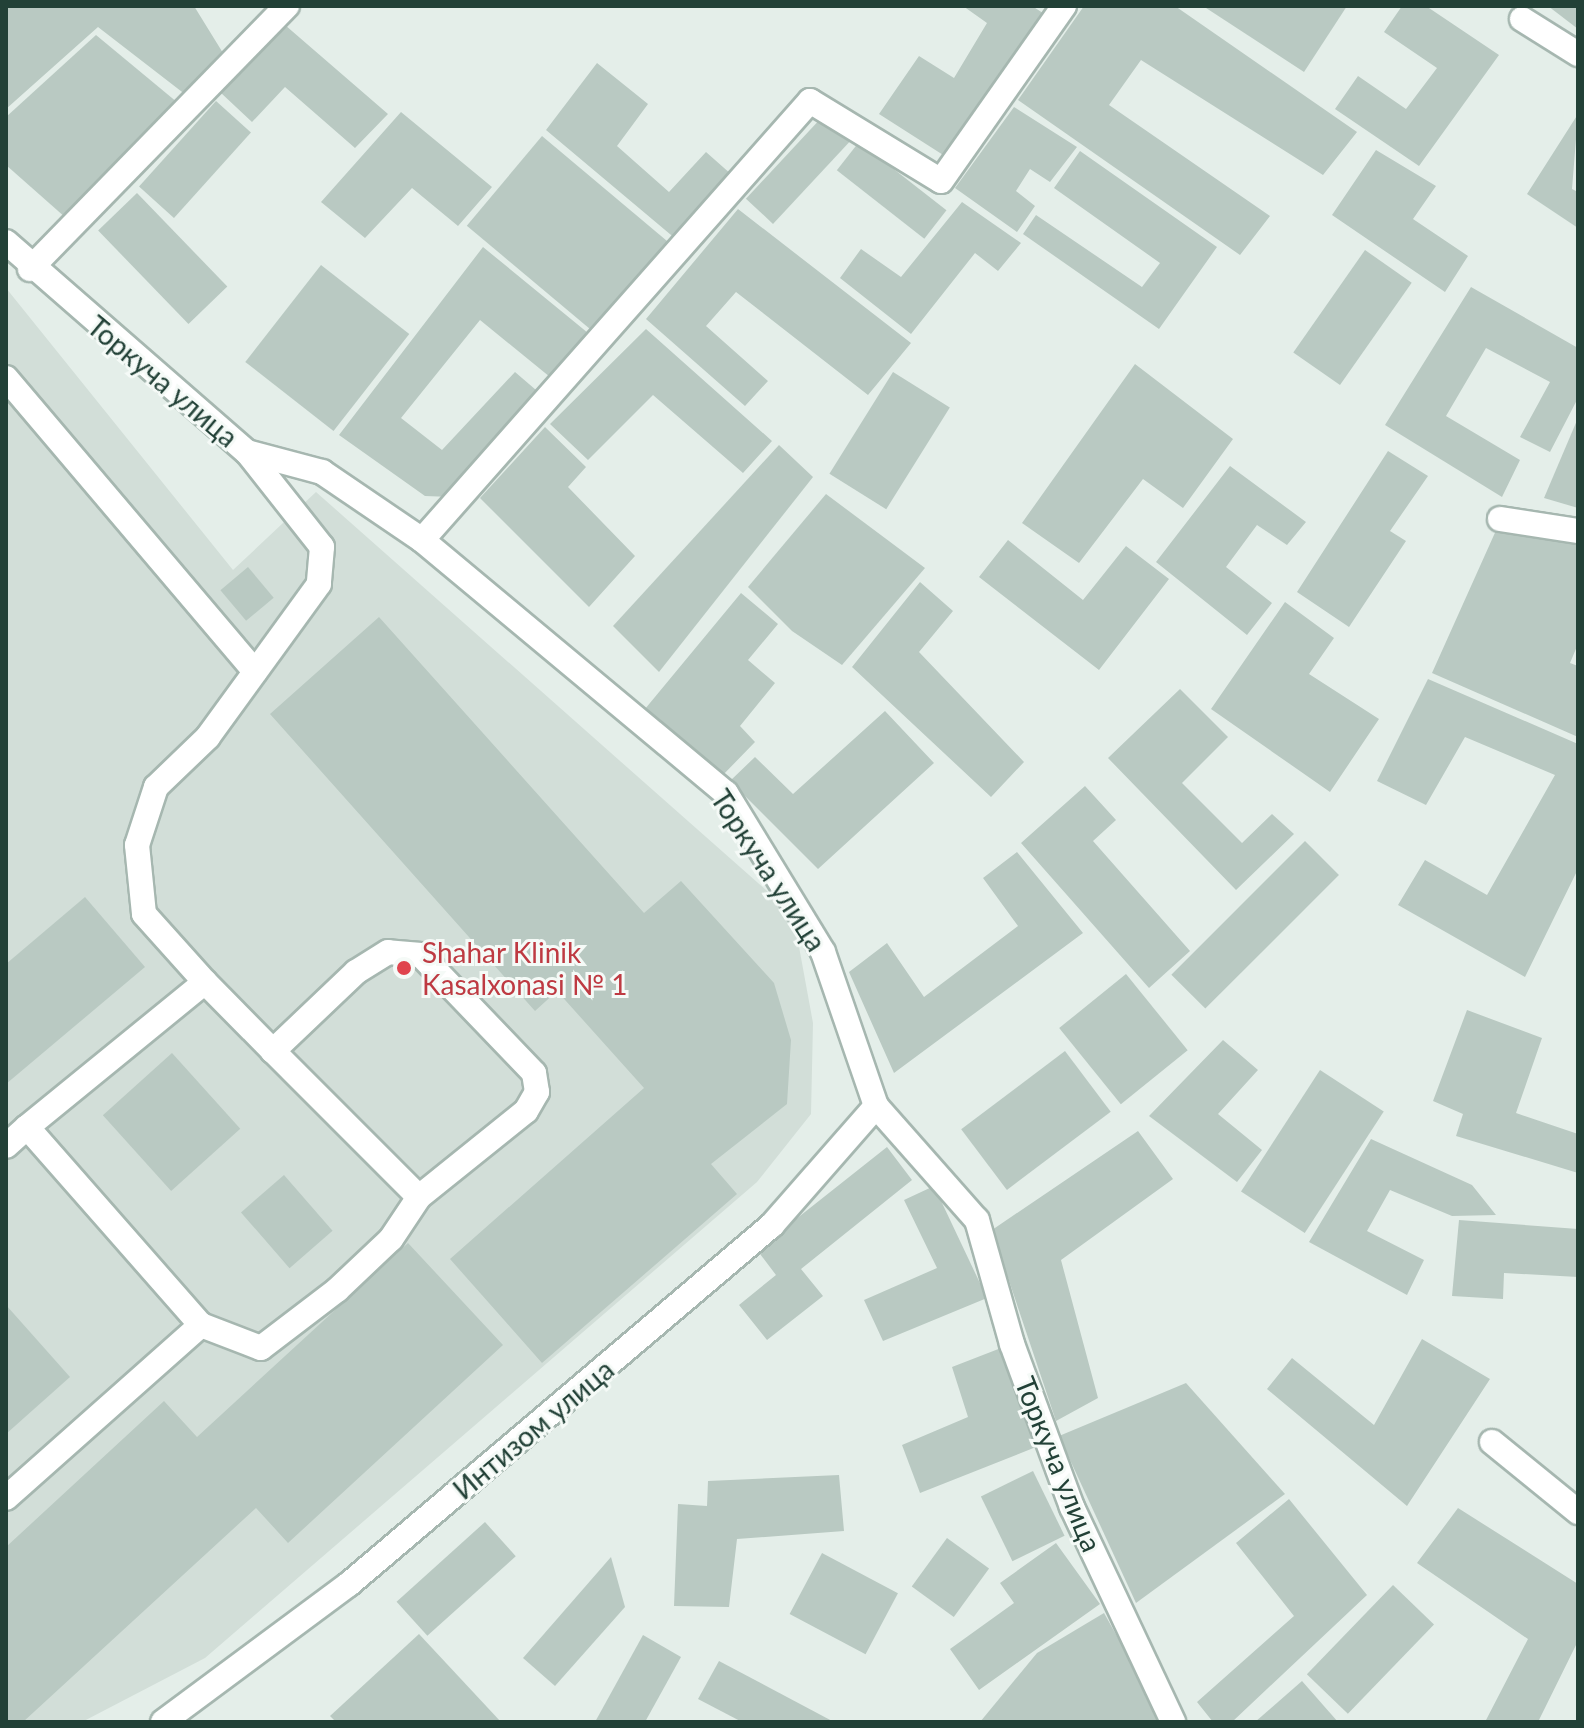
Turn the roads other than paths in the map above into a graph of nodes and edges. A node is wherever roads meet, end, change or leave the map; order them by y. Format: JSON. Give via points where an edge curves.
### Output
{"nodes":[{"id":1,"x":287,"y":6,"type":"edge"},
{"id":2,"x":1064,"y":6,"type":"edge"},
{"id":3,"x":1522,"y":19,"type":"dead end"},
{"id":4,"x":1578,"y":54,"type":"edge"},
{"id":5,"x":6,"y":242,"type":"edge"},
{"id":6,"x":30,"y":269,"type":"junction"},
{"id":7,"x":6,"y":378,"type":"edge"},
{"id":8,"x":247,"y":452,"type":"junction"},
{"id":9,"x":1500,"y":519,"type":"dead end"},
{"id":10,"x":1578,"y":531,"type":"edge"},
{"id":11,"x":422,"y":540,"type":"junction"},
{"id":12,"x":255,"y":672,"type":"junction"},
{"id":13,"x":205,"y":982,"type":"junction"},
{"id":14,"x":273,"y":1051,"type":"junction"},
{"id":15,"x":876,"y":1106,"type":"junction"},
{"id":16,"x":27,"y":1127,"type":"junction"},
{"id":17,"x":6,"y":1146,"type":"edge"},
{"id":18,"x":419,"y":1197,"type":"junction"},
{"id":19,"x":201,"y":1325,"type":"junction"},
{"id":20,"x":1492,"y":1442,"type":"dead end"},
{"id":21,"x":6,"y":1498,"type":"edge"},
{"id":22,"x":1578,"y":1512,"type":"edge"},
{"id":23,"x":163,"y":1722,"type":"edge"},
{"id":24,"x":1173,"y":1722,"type":"edge"}],
"edges":[{"from":1,"to":6,"type":"street"},
{"from":2,"to":11,"type":"street","via":[[941,181],[810,101]]},
{"from":3,"to":4,"type":"street"},
{"from":5,"to":6,"type":"street","name":"Торкуча улица"},
{"from":6,"to":8,"type":"street","name":"Торкуча улица"},
{"from":7,"to":12,"type":"street"},
{"from":8,"to":11,"type":"street","name":"Торкуча улица","via":[[322,472]]},
{"from":8,"to":12,"type":"street","via":[[322,547],[319,584]]},
{"from":9,"to":10,"type":"street"},
{"from":11,"to":15,"type":"street","name":"Торкуча улица","via":[[726,793],[823,952]]},
{"from":12,"to":13,"type":"street","via":[[208,737],[156,787],[137,845],[144,914]]},
{"from":13,"to":14,"type":"street"},
{"from":13,"to":16,"type":"street"},
{"from":14,"to":18,"type":"street"},
{"from":14,"to":18,"type":"street","via":[[356,972],[388,952],[421,955],[534,1073],[537,1092],[526,1111]]},
{"from":15,"to":23,"type":"street","name":"Интизом улица","via":[[772,1225],[349,1584]]},
{"from":15,"to":24,"type":"street","name":"Торкуча улица","via":[[977,1220],[1012,1344],[1072,1507]]},
{"from":16,"to":17,"type":"street"},
{"from":16,"to":19,"type":"street"},
{"from":18,"to":19,"type":"street","via":[[391,1239],[337,1290],[261,1348]]},
{"from":19,"to":21,"type":"street"},
{"from":20,"to":22,"type":"street"}]}
